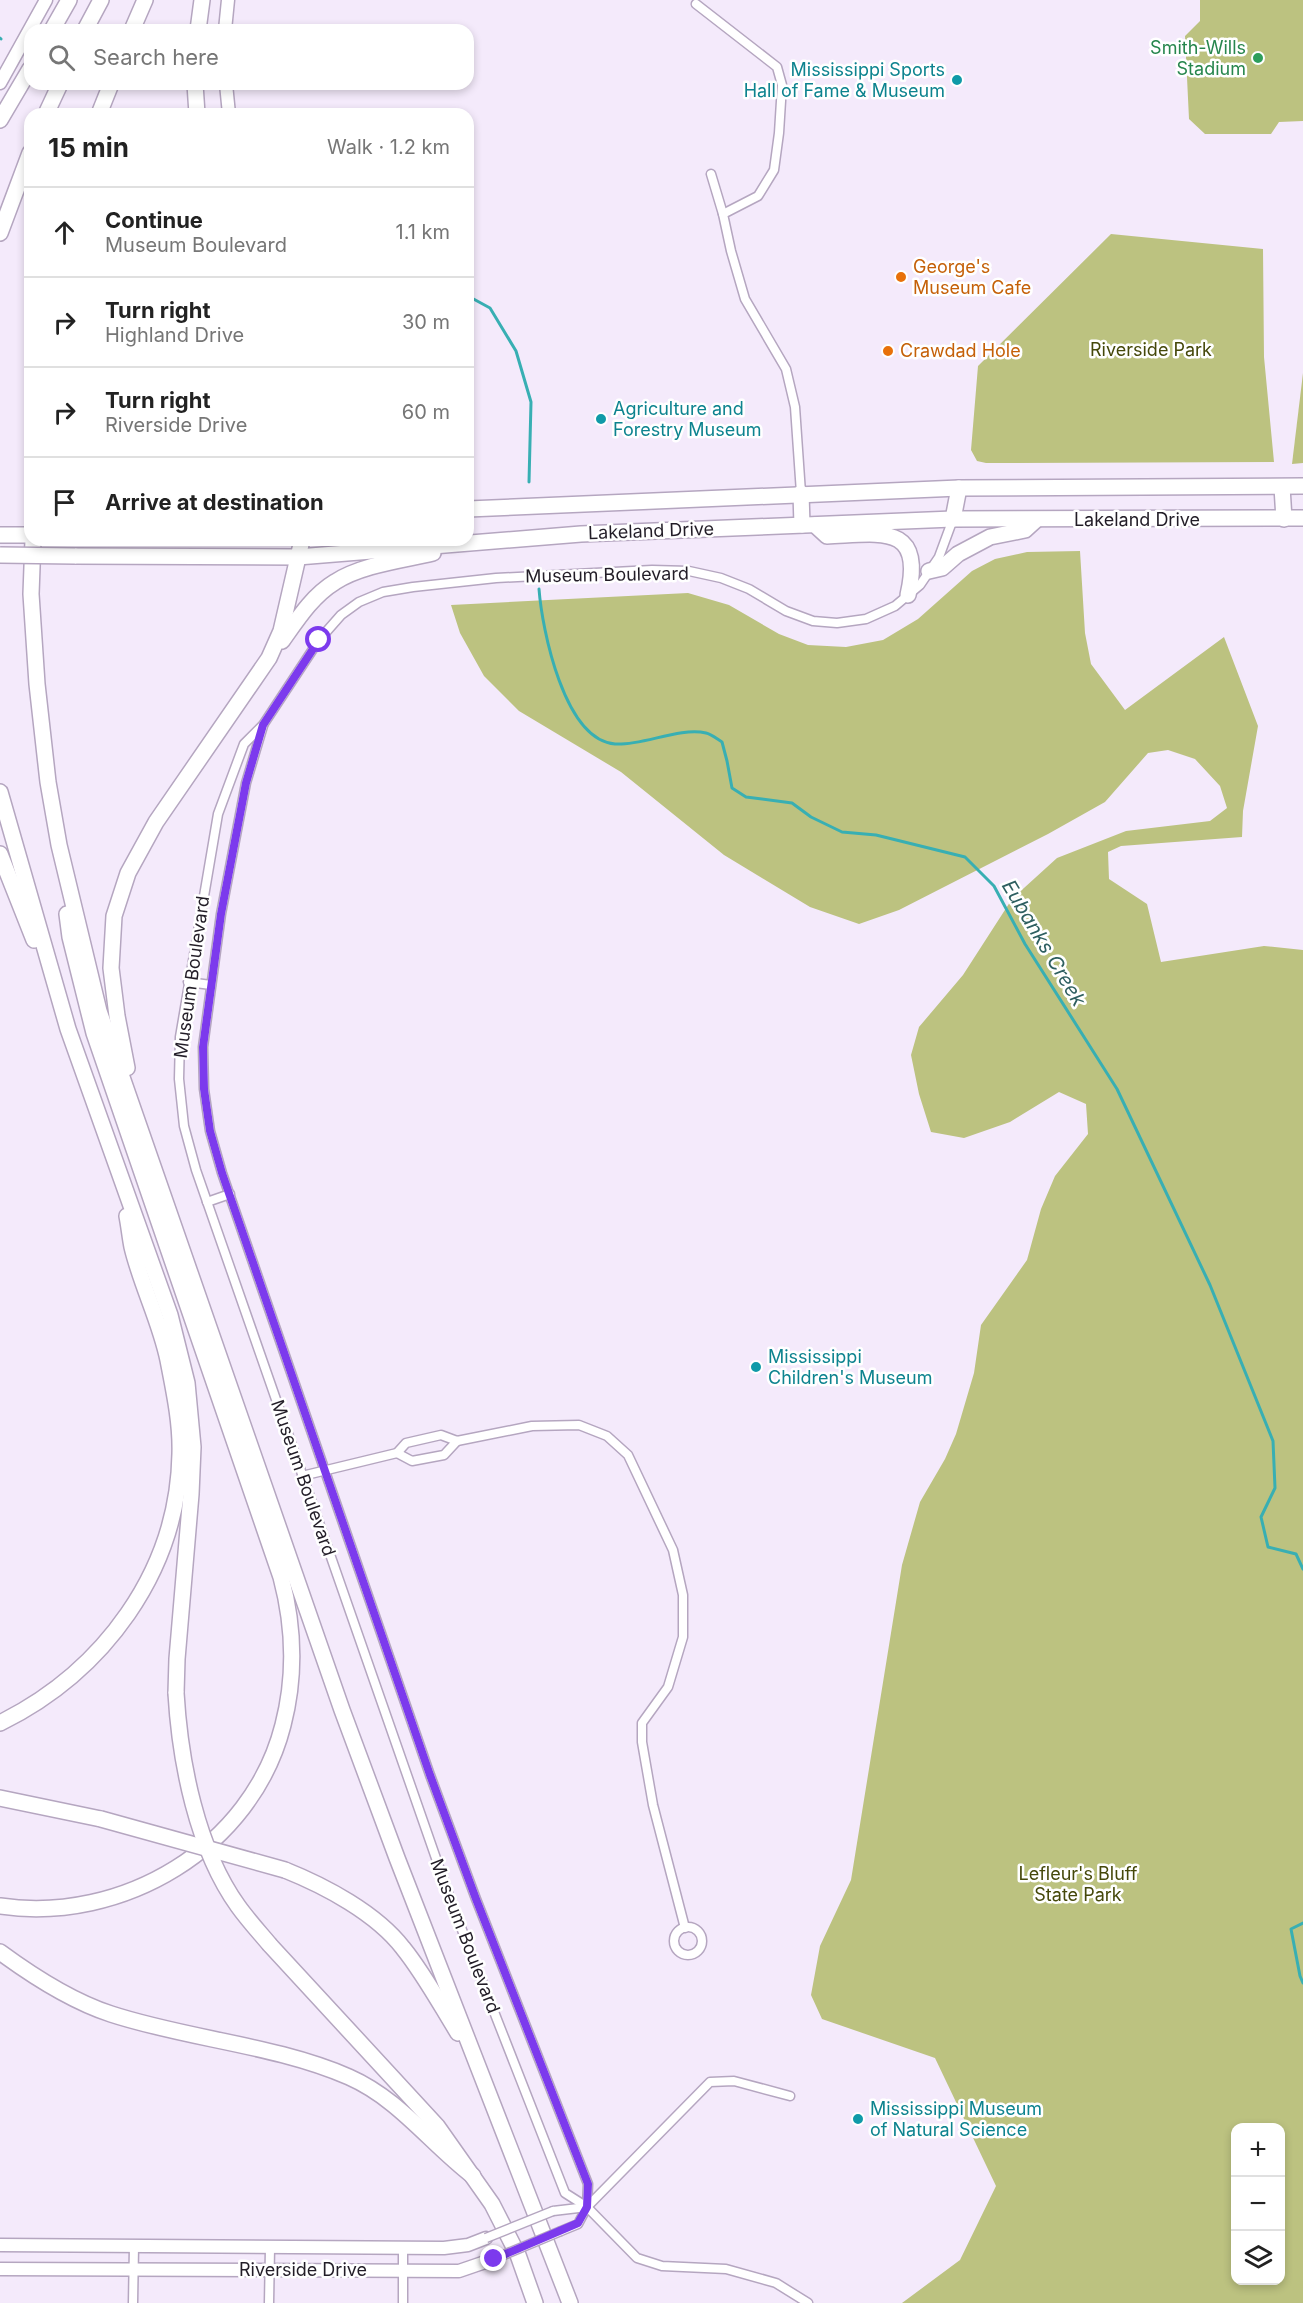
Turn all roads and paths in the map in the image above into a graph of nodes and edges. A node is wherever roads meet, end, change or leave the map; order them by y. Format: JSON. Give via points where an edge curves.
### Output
{"nodes":[{"id":1,"x":46,"y":0,"type":"edge"},
{"id":2,"x":69,"y":0,"type":"edge"},
{"id":3,"x":101,"y":0,"type":"edge"},
{"id":4,"x":145,"y":0,"type":"edge"},
{"id":5,"x":202,"y":0,"type":"edge"},
{"id":6,"x":228,"y":0,"type":"edge"},
{"id":7,"x":696,"y":4,"type":"dead end"},
{"id":8,"x":33,"y":24,"type":"edge"},
{"id":9,"x":55,"y":24,"type":"edge"},
{"id":10,"x":88,"y":24,"type":"edge"},
{"id":11,"x":135,"y":24,"type":"edge"},
{"id":12,"x":199,"y":24,"type":"edge"},
{"id":13,"x":226,"y":24,"type":"edge"},
{"id":14,"x":24,"y":40,"type":"edge"},
{"id":15,"x":24,"y":79,"type":"edge"},
{"id":16,"x":0,"y":83,"type":"edge"},
{"id":17,"x":57,"y":90,"type":"edge"},
{"id":18,"x":109,"y":90,"type":"edge"},
{"id":19,"x":195,"y":90,"type":"edge"},
{"id":20,"x":227,"y":90,"type":"edge"},
{"id":21,"x":49,"y":108,"type":"edge"},
{"id":22,"x":101,"y":108,"type":"edge"},
{"id":23,"x":197,"y":108,"type":"edge"},
{"id":24,"x":228,"y":108,"type":"edge"},
{"id":25,"x":0,"y":120,"type":"edge"},
{"id":26,"x":24,"y":169,"type":"edge"},
{"id":27,"x":711,"y":174,"type":"dead end"},
{"id":28,"x":723,"y":214,"type":"junction"},
{"id":29,"x":0,"y":233,"type":"edge"},
{"id":30,"x":1303,"y":486,"type":"edge"},
{"id":31,"x":1282,"y":487,"type":"junction"},
{"id":32,"x":959,"y":488,"type":"junction"},
{"id":33,"x":801,"y":493,"type":"junction"},
{"id":34,"x":474,"y":509,"type":"edge"},
{"id":35,"x":1303,"y":518,"type":"edge"},
{"id":36,"x":953,"y":519,"type":"junction"},
{"id":37,"x":1284,"y":519,"type":"junction"},
{"id":38,"x":1036,"y":520,"type":"junction"},
{"id":39,"x":808,"y":525,"type":"junction"},
{"id":40,"x":0,"y":536,"type":"edge"},
{"id":41,"x":24,"y":536,"type":"edge"},
{"id":42,"x":481,"y":542,"type":"junction"},
{"id":43,"x":474,"y":543,"type":"edge"},
{"id":44,"x":474,"y":544,"type":"edge"},
{"id":45,"x":33,"y":546,"type":"edge"},
{"id":46,"x":301,"y":546,"type":"edge"},
{"id":47,"x":432,"y":546,"type":"edge"},
{"id":48,"x":463,"y":546,"type":"edge"},
{"id":49,"x":0,"y":555,"type":"edge"},
{"id":50,"x":298,"y":557,"type":"junction"},
{"id":51,"x":929,"y":571,"type":"junction"},
{"id":52,"x":908,"y":595,"type":"junction"},
{"id":53,"x":269,"y":658,"type":"junction"},
{"id":54,"x":263,"y":725,"type":"junction"},
{"id":55,"x":0,"y":792,"type":"edge"},
{"id":56,"x":59,"y":845,"type":"junction"},
{"id":57,"x":0,"y":854,"type":"edge"},
{"id":58,"x":188,"y":982,"type":"junction"},
{"id":59,"x":211,"y":985,"type":"junction"},
{"id":60,"x":68,"y":1029,"type":"junction"},
{"id":61,"x":138,"y":1121,"type":"junction"},
{"id":62,"x":120,"y":1177,"type":"junction"},
{"id":63,"x":230,"y":1194,"type":"junction"},
{"id":64,"x":207,"y":1202,"type":"junction"},
{"id":65,"x":457,"y":1441,"type":"junction"},
{"id":66,"x":397,"y":1453,"type":"junction"},
{"id":67,"x":325,"y":1469,"type":"junction"},
{"id":68,"x":302,"y":1476,"type":"junction"},
{"id":69,"x":0,"y":1723,"type":"edge"},
{"id":70,"x":0,"y":1798,"type":"edge"},
{"id":71,"x":0,"y":1906,"type":"edge"},
{"id":72,"x":685,"y":1928,"type":"dead end"},
{"id":73,"x":0,"y":1952,"type":"edge"},
{"id":74,"x":480,"y":2069,"type":"junction"},
{"id":75,"x":790,"y":2096,"type":"dead end"},
{"id":76,"x":473,"y":2176,"type":"junction"},
{"id":77,"x":587,"y":2207,"type":"junction"},
{"id":78,"x":486,"y":2238,"type":"joint"},
{"id":79,"x":0,"y":2245,"type":"edge"},
{"id":80,"x":134,"y":2246,"type":"junction"},
{"id":81,"x":270,"y":2248,"type":"junction"},
{"id":82,"x":403,"y":2249,"type":"junction"},
{"id":83,"x":494,"y":2259,"type":"joint"},
{"id":84,"x":134,"y":2268,"type":"junction"},
{"id":85,"x":0,"y":2269,"type":"edge"},
{"id":86,"x":269,"y":2270,"type":"junction"},
{"id":87,"x":403,"y":2271,"type":"junction"},
{"id":88,"x":133,"y":2303,"type":"edge"},
{"id":89,"x":269,"y":2303,"type":"edge"},
{"id":90,"x":403,"y":2303,"type":"edge"},
{"id":91,"x":535,"y":2303,"type":"edge"},
{"id":92,"x":570,"y":2303,"type":"edge"},
{"id":93,"x":808,"y":2303,"type":"edge"}],
"edges":[{"from":1,"to":8,"type":"street"},
{"from":2,"to":9,"type":"highway"},
{"from":3,"to":10,"type":"highway"},
{"from":4,"to":11,"type":"highway"},
{"from":5,"to":12,"type":"highway"},
{"from":6,"to":13,"type":"street"},
{"from":7,"to":28,"type":"street","via":[[777,67],[782,85],[774,170],[758,196]]},
{"from":14,"to":16,"type":"street"},
{"from":15,"to":25,"type":"highway"},
{"from":17,"to":21,"type":"highway"},
{"from":18,"to":22,"type":"highway"},
{"from":19,"to":23,"type":"highway"},
{"from":20,"to":24,"type":"street"},
{"from":26,"to":29,"type":"highway"},
{"from":27,"to":28,"type":"street"},
{"from":28,"to":33,"type":"street","via":[[746,299],[786,369],[795,407]]},
{"from":30,"to":31,"type":"highway","name":"Lakeland Drive"},
{"from":31,"to":32,"type":"highway","name":"Lakeland Drive"},
{"from":31,"to":37,"type":"highway"},
{"from":32,"to":33,"type":"highway","name":"Lakeland Drive"},
{"from":32,"to":36,"type":"highway"},
{"from":33,"to":34,"type":"highway","name":"Lakeland Drive"},
{"from":33,"to":39,"type":"highway"},
{"from":35,"to":37,"type":"highway","name":"Lakeland Drive"},
{"from":36,"to":38,"type":"highway","name":"Lakeland Drive"},
{"from":36,"to":39,"type":"highway","name":"Lakeland Drive"},
{"from":36,"to":51,"type":"street","name":"Museum Boulevard","via":[[939,557]]},
{"from":37,"to":38,"type":"highway","name":"Lakeland Drive"},
{"from":38,"to":51,"type":"highway","via":[[1025,530],[990,537],[958,554],[942,568]]},
{"from":39,"to":42,"type":"highway","name":"Lakeland Drive"},
{"from":39,"to":52,"type":"highway","via":[[826,536],[893,536],[904,544],[913,563]]},
{"from":40,"to":41,"type":"highway"},
{"from":42,"to":43,"type":"highway","name":"Lakeland Drive"},
{"from":42,"to":44,"type":"highway"},
{"from":45,"to":56,"type":"highway","via":[[31,594],[37,684]]},
{"from":46,"to":50,"type":"highway"},
{"from":47,"to":50,"type":"highway","name":"Lakeland Drive"},
{"from":48,"to":53,"type":"highway","via":[[377,565],[335,582],[309,604]]},
{"from":49,"to":50,"type":"highway","name":"Lakeland Drive","bridge":true},
{"from":50,"to":53,"type":"highway","via":[[281,630]]},
{"from":51,"to":52,"type":"street","name":"Museum Boulevard"},
{"from":52,"to":54,"type":"street","name":"Museum Boulevard","via":[[896,606],[866,619],[837,623],[813,621],[786,612],[749,589],[689,571],[496,578],[383,592],[359,602],[329,627]]},
{"from":53,"to":61,"type":"highway","via":[[156,822],[128,873],[114,916],[111,968]]},
{"from":54,"to":58,"type":"street","name":"Museum Boulevard","via":[[244,744],[218,814]]},
{"from":54,"to":59,"type":"street","name":"Museum Boulevard","via":[[246,783]]},
{"from":55,"to":60,"type":"highway"},
{"from":56,"to":61,"type":"highway","via":[[99,1011]]},
{"from":56,"to":71,"type":"highway","via":[[70,937],[93,1033],[281,1576],[293,1662],[283,1726],[273,1755],[246,1806],[196,1855],[165,1876],[110,1899],[51,1909]]},
{"from":57,"to":60,"type":"highway"},
{"from":58,"to":59,"type":"street"},
{"from":58,"to":64,"type":"street","name":"Museum Boulevard","via":[[179,1078],[184,1126]]},
{"from":59,"to":63,"type":"street","name":"Museum Boulevard","via":[[203,1047],[204,1089],[210,1131]]},
{"from":60,"to":62,"type":"highway"},
{"from":61,"to":74,"type":"highway","via":[[342,1710]]},
{"from":62,"to":69,"type":"highway","via":[[132,1248],[168,1357],[175,1395],[180,1454],[176,1504],[154,1569],[124,1621],[88,1663],[63,1684]]},
{"from":62,"to":76,"type":"highway","bridge":true,"via":[[170,1315],[191,1414],[191,1494],[176,1693],[184,1766],[204,1837],[237,1905],[270,1946],[437,2126]]},
{"from":63,"to":64,"type":"street"},
{"from":63,"to":67,"type":"street","name":"Museum Boulevard"},
{"from":64,"to":68,"type":"street","name":"Museum Boulevard"},
{"from":65,"to":66,"type":"street","via":[[441,1435],[406,1443]]},
{"from":65,"to":66,"type":"street","via":[[444,1455],[412,1461]]},
{"from":65,"to":72,"type":"street","via":[[544,1426],[579,1425],[608,1436],[628,1455],[673,1550],[683,1595],[683,1637],[668,1687],[642,1723],[642,1742],[653,1805]]},
{"from":66,"to":67,"type":"street"},
{"from":67,"to":68,"type":"street"},
{"from":67,"to":77,"type":"street","name":"Museum Boulevard","via":[[430,1775],[588,2184]]},
{"from":68,"to":77,"type":"street","name":"Museum Boulevard","via":[[453,1907],[565,2193]]},
{"from":70,"to":74,"type":"highway","bridge":true,"via":[[101,1819],[285,1870],[345,1900],[402,1946]]},
{"from":73,"to":76,"type":"highway","via":[[66,1995],[110,2014],[308,2062],[349,2077],[408,2116],[449,2158]]},
{"from":74,"to":92,"type":"highway"},
{"from":75,"to":77,"type":"street","via":[[734,2081],[710,2082]]},
{"from":76,"to":91,"type":"highway","via":[[518,2254]]},
{"from":77,"to":78,"type":"street","name":"Riverside Drive","bridge":true,"via":[[553,2211]]},
{"from":77,"to":83,"type":"street","name":"Riverside Drive","bridge":true,"via":[[578,2223]]},
{"from":77,"to":93,"type":"street","via":[[637,2258],[663,2266],[726,2269],[776,2283]]},
{"from":78,"to":82,"type":"street","name":"Riverside Drive","via":[[456,2248]]},
{"from":79,"to":80,"type":"street","name":"Riverside Drive"},
{"from":80,"to":81,"type":"street","name":"Riverside Drive"},
{"from":80,"to":84,"type":"street"},
{"from":81,"to":82,"type":"street","name":"Riverside Drive"},
{"from":81,"to":86,"type":"street"},
{"from":82,"to":87,"type":"street"},
{"from":83,"to":87,"type":"street","name":"Riverside Drive","via":[[459,2271]]},
{"from":84,"to":85,"type":"street","name":"Riverside Drive"},
{"from":84,"to":86,"type":"street","name":"Riverside Drive"},
{"from":84,"to":88,"type":"street"},
{"from":86,"to":87,"type":"street","name":"Riverside Drive"},
{"from":86,"to":89,"type":"street"},
{"from":87,"to":90,"type":"street"}]}
